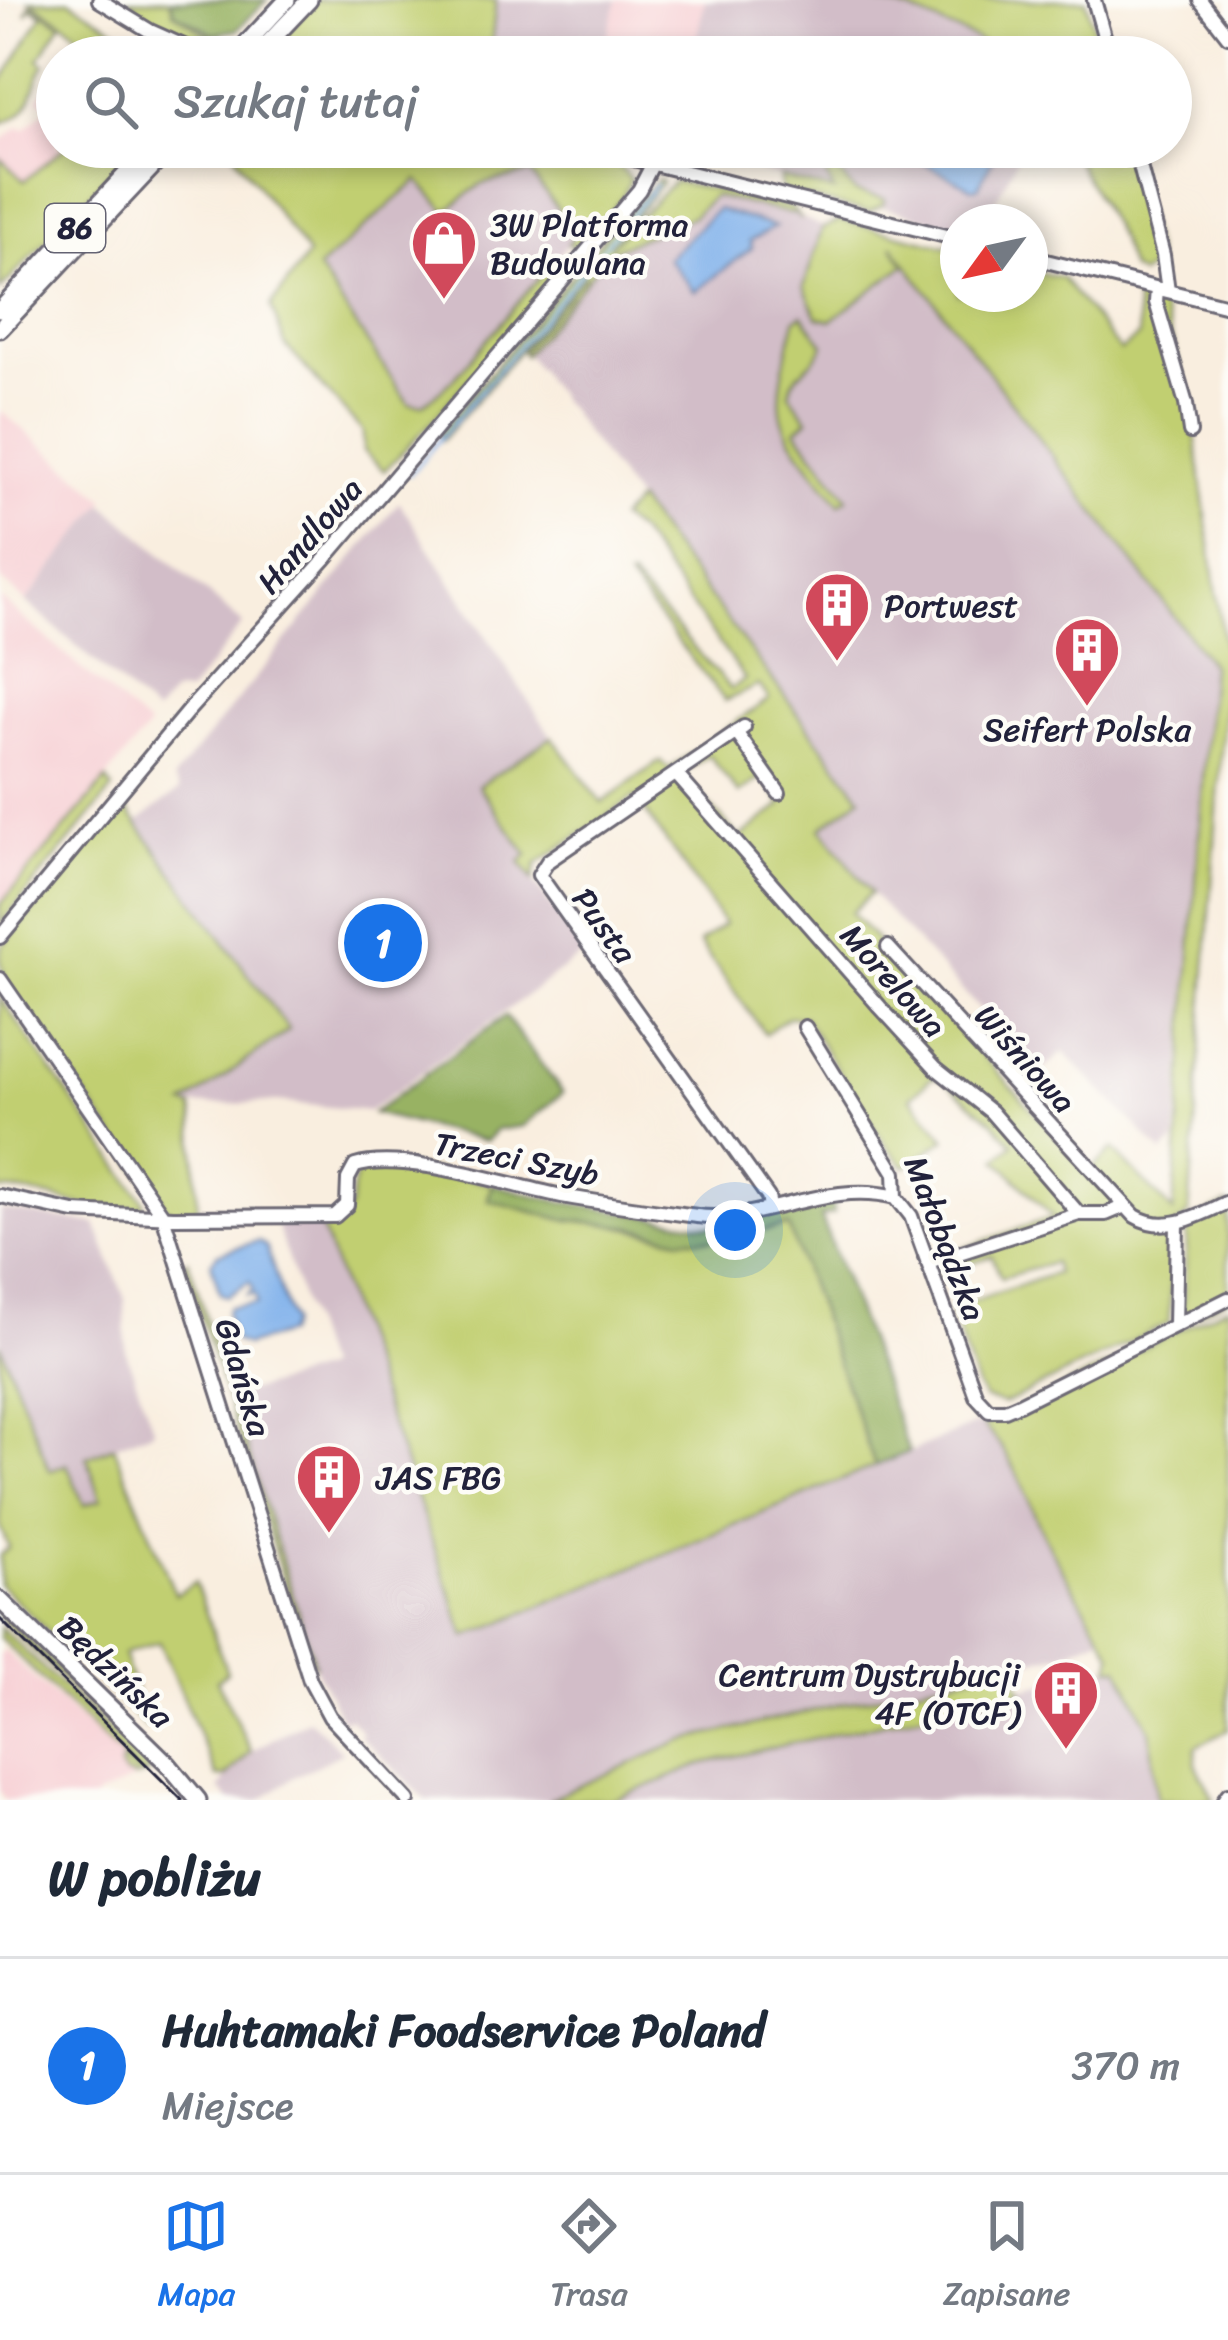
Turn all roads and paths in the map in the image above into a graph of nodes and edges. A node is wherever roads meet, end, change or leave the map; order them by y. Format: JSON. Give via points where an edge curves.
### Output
{"nodes":[{"id":1,"x":99,"y":0,"type":"edge"},
{"id":2,"x":287,"y":0,"type":"edge"},
{"id":3,"x":309,"y":0,"type":"edge"},
{"id":4,"x":1094,"y":0,"type":"edge"},
{"id":5,"x":1200,"y":0,"type":"edge"},
{"id":6,"x":161,"y":36,"type":"edge"},
{"id":7,"x":254,"y":36,"type":"edge"},
{"id":8,"x":282,"y":36,"type":"edge"},
{"id":9,"x":1104,"y":36,"type":"edge"},
{"id":10,"x":1228,"y":36,"type":"edge"},
{"id":11,"x":132,"y":168,"type":"edge"},
{"id":12,"x":151,"y":168,"type":"edge"},
{"id":13,"x":631,"y":168,"type":"edge"},
{"id":14,"x":650,"y":168,"type":"edge"},
{"id":15,"x":668,"y":168,"type":"edge"},
{"id":16,"x":1140,"y":168,"type":"edge"},
{"id":17,"x":639,"y":190,"type":"junction"},
{"id":18,"x":940,"y":235,"type":"edge"},
{"id":19,"x":1048,"y":261,"type":"edge"},
{"id":20,"x":1163,"y":290,"type":"junction"},
{"id":21,"x":1228,"y":306,"type":"edge"},
{"id":22,"x":0,"y":310,"type":"edge"},
{"id":23,"x":0,"y":329,"type":"edge"},
{"id":24,"x":1190,"y":432,"type":"dead end"},
{"id":25,"x":676,"y":774,"type":"junction"},
{"id":26,"x":778,"y":793,"type":"dead end"},
{"id":27,"x":0,"y":937,"type":"edge"},
{"id":28,"x":888,"y":947,"type":"dead end"},
{"id":29,"x":0,"y":979,"type":"edge"},
{"id":30,"x":805,"y":1027,"type":"dead end"},
{"id":31,"x":0,"y":1196,"type":"edge"},
{"id":32,"x":896,"y":1197,"type":"junction"},
{"id":33,"x":1228,"y":1202,"type":"edge"},
{"id":34,"x":770,"y":1206,"type":"junction"},
{"id":35,"x":1125,"y":1206,"type":"junction"},
{"id":36,"x":1079,"y":1214,"type":"junction"},
{"id":37,"x":163,"y":1216,"type":"junction"},
{"id":38,"x":1177,"y":1224,"type":"junction"},
{"id":39,"x":928,"y":1263,"type":"junction"},
{"id":40,"x":1228,"y":1299,"type":"edge"},
{"id":41,"x":1175,"y":1325,"type":"junction"},
{"id":42,"x":0,"y":1600,"type":"edge"},
{"id":43,"x":193,"y":1793,"type":"edge"},
{"id":44,"x":210,"y":1800,"type":"edge"},
{"id":45,"x":408,"y":1800,"type":"edge"}],
"edges":[{"from":1,"to":6,"type":"street"},
{"from":2,"to":7,"type":"main road"},
{"from":3,"to":8,"type":"main road"},
{"from":4,"to":9,"type":"street"},
{"from":5,"to":10,"type":"street"},
{"from":11,"to":22,"type":"main road","number":"86"},
{"from":12,"to":23,"type":"main road","number":"86"},
{"from":13,"to":17,"type":"street"},
{"from":14,"to":17,"type":"street","name":"Handlowa"},
{"from":15,"to":18,"type":"street"},
{"from":16,"to":20,"type":"street","via":[[1163,255]]},
{"from":17,"to":27,"type":"street","name":"Handlowa"},
{"from":19,"to":20,"type":"street"},
{"from":20,"to":21,"type":"street"},
{"from":20,"to":24,"type":"street","via":[[1156,302]]},
{"from":25,"to":26,"type":"street","name":"Pusta","via":[[740,730]]},
{"from":25,"to":34,"type":"street","name":"Pusta","via":[[539,874]]},
{"from":25,"to":36,"type":"street","name":"Morelowa","via":[[908,1038],[991,1112]]},
{"from":28,"to":35,"type":"street","name":"Wiśniowa"},
{"from":29,"to":37,"type":"street","name":"Gdańska"},
{"from":30,"to":32,"type":"street","name":"Małobądzka","via":[[883,1148]]},
{"from":31,"to":37,"type":"street","via":[[74,1212]]},
{"from":32,"to":34,"type":"street","name":"Trzeci Szyb","via":[[868,1190]]},
{"from":32,"to":39,"type":"street","name":"Małobądzka"},
{"from":33,"to":38,"type":"street"},
{"from":34,"to":37,"type":"street","name":"Trzeci Szyb","via":[[703,1217],[370,1161],[355,1166],[347,1205],[335,1216]]},
{"from":35,"to":36,"type":"street"},
{"from":35,"to":38,"type":"street","via":[[1147,1223]]},
{"from":36,"to":39,"type":"street"},
{"from":37,"to":45,"type":"street","name":"Gdańska","via":[[310,1680],[330,1718]]},
{"from":38,"to":41,"type":"street"},
{"from":39,"to":41,"type":"street","name":"Małobądzka","via":[[976,1396],[989,1410],[1019,1404]]},
{"from":40,"to":41,"type":"street"},
{"from":42,"to":43,"type":"main road","name":"Będzińska"},
{"from":43,"to":44,"type":"main road","name":"Będzińska"}]}
